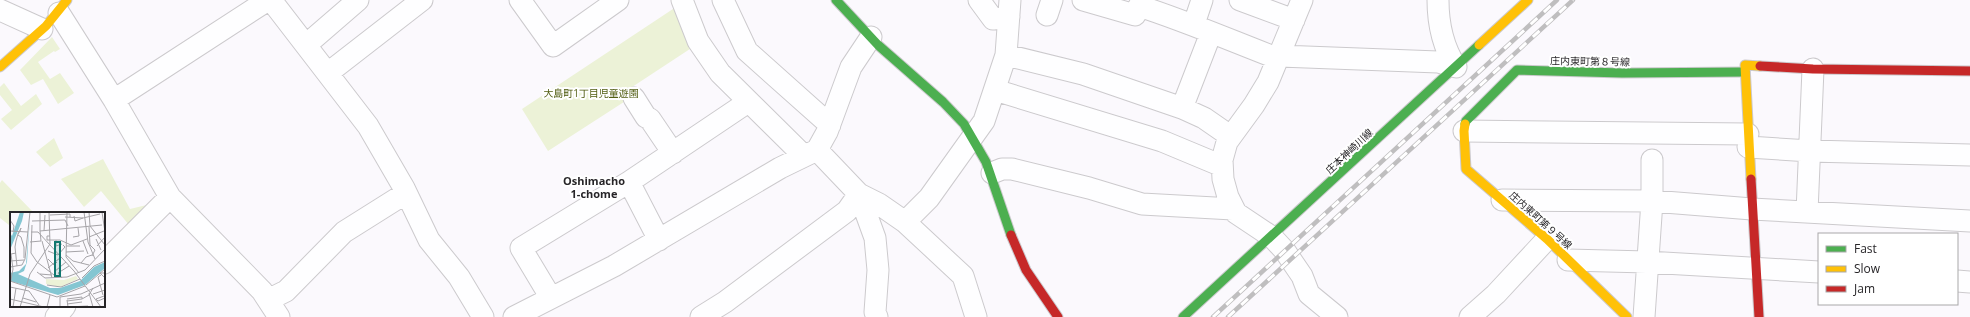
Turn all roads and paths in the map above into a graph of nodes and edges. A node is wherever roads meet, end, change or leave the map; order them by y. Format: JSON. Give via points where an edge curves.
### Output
{"nodes":[{"id":1,"x":269,"y":0,"type":"edge"},
{"id":2,"x":358,"y":0,"type":"edge"},
{"id":3,"x":422,"y":0,"type":"edge"},
{"id":4,"x":520,"y":0,"type":"edge"},
{"id":5,"x":618,"y":0,"type":"edge"},
{"id":6,"x":682,"y":0,"type":"edge"},
{"id":7,"x":723,"y":0,"type":"edge"},
{"id":8,"x":836,"y":0,"type":"edge"},
{"id":9,"x":978,"y":0,"type":"edge"},
{"id":10,"x":1083,"y":0,"type":"edge"},
{"id":11,"x":1202,"y":0,"type":"edge"},
{"id":12,"x":1240,"y":0,"type":"edge"},
{"id":13,"x":1302,"y":0,"type":"edge"},
{"id":14,"x":1438,"y":0,"type":"edge"},
{"id":15,"x":1528,"y":0,"type":"edge"},
{"id":16,"x":63,"y":7,"type":"edge"},
{"id":17,"x":1009,"y":9,"type":"edge"},
{"id":18,"x":0,"y":10,"type":"edge"},
{"id":19,"x":1294,"y":20,"type":"junction"},
{"id":20,"x":1203,"y":28,"type":"junction"},
{"id":21,"x":42,"y":29,"type":"junction"},
{"id":22,"x":871,"y":37,"type":"junction"},
{"id":23,"x":306,"y":46,"type":"junction"},
{"id":24,"x":1006,"y":55,"type":"junction"},
{"id":25,"x":1280,"y":57,"type":"junction"},
{"id":26,"x":0,"y":67,"type":"edge"},
{"id":27,"x":1456,"y":67,"type":"junction"},
{"id":28,"x":1813,"y":69,"type":"junction"},
{"id":29,"x":1970,"y":71,"type":"edge"},
{"id":30,"x":1745,"y":72,"type":"junction"},
{"id":31,"x":328,"y":73,"type":"junction"},
{"id":32,"x":995,"y":90,"type":"junction"},
{"id":33,"x":634,"y":98,"type":"dead end"},
{"id":34,"x":114,"y":100,"type":"junction"},
{"id":35,"x":748,"y":102,"type":"junction"},
{"id":36,"x":1182,"y":108,"type":"junction"},
{"id":37,"x":830,"y":125,"type":"junction"},
{"id":38,"x":1464,"y":131,"type":"junction"},
{"id":39,"x":1230,"y":136,"type":"junction"},
{"id":40,"x":973,"y":138,"type":"junction"},
{"id":41,"x":1748,"y":140,"type":"junction"},
{"id":42,"x":1810,"y":151,"type":"junction"},
{"id":43,"x":672,"y":153,"type":"junction"},
{"id":44,"x":811,"y":153,"type":"junction"},
{"id":45,"x":1970,"y":155,"type":"edge"},
{"id":46,"x":1652,"y":160,"type":"dead end"},
{"id":47,"x":1222,"y":166,"type":"junction"},
{"id":48,"x":992,"y":173,"type":"junction"},
{"id":49,"x":629,"y":182,"type":"junction"},
{"id":50,"x":406,"y":193,"type":"junction"},
{"id":51,"x":859,"y":194,"type":"junction"},
{"id":52,"x":170,"y":197,"type":"junction"},
{"id":53,"x":1502,"y":200,"type":"junction"},
{"id":54,"x":1652,"y":201,"type":"junction"},
{"id":55,"x":1233,"y":209,"type":"junction"},
{"id":56,"x":1752,"y":209,"type":"junction"},
{"id":57,"x":1807,"y":212,"type":"junction"},
{"id":58,"x":1970,"y":221,"type":"edge"},
{"id":59,"x":905,"y":222,"type":"junction"},
{"id":60,"x":1272,"y":237,"type":"junction"},
{"id":61,"x":1547,"y":239,"type":"junction"},
{"id":62,"x":658,"y":240,"type":"junction"},
{"id":63,"x":1568,"y":260,"type":"junction"},
{"id":64,"x":105,"y":262,"type":"edge"},
{"id":65,"x":1648,"y":262,"type":"junction"},
{"id":66,"x":1756,"y":268,"type":"junction"},
{"id":67,"x":1818,"y":272,"type":"edge"},
{"id":68,"x":1958,"y":281,"type":"edge"},
{"id":69,"x":1970,"y":282,"type":"edge"},
{"id":70,"x":551,"y":298,"type":"junction"},
{"id":71,"x":64,"y":307,"type":"edge"},
{"id":72,"x":274,"y":309,"type":"edge"},
{"id":73,"x":56,"y":317,"type":"edge"},
{"id":74,"x":483,"y":317,"type":"edge"},
{"id":75,"x":514,"y":317,"type":"edge"},
{"id":76,"x":701,"y":317,"type":"edge"},
{"id":77,"x":877,"y":317,"type":"edge"},
{"id":78,"x":976,"y":317,"type":"edge"},
{"id":79,"x":1058,"y":317,"type":"edge"},
{"id":80,"x":1183,"y":317,"type":"edge"},
{"id":81,"x":1337,"y":317,"type":"edge"},
{"id":82,"x":1470,"y":317,"type":"edge"},
{"id":83,"x":1627,"y":317,"type":"edge"},
{"id":84,"x":1644,"y":317,"type":"edge"},
{"id":85,"x":1759,"y":317,"type":"edge"}],
"edges":[{"from":1,"to":23,"type":"street"},
{"from":1,"to":34,"type":"street"},
{"from":2,"to":23,"type":"street"},
{"from":3,"to":31,"type":"street"},
{"from":4,"to":5,"type":"street","via":[[553,46]]},
{"from":6,"to":35,"type":"street","via":[[698,41],[720,73]]},
{"from":7,"to":37,"type":"street","via":[[747,51]]},
{"from":8,"to":22,"type":"street"},
{"from":9,"to":17,"type":"street","via":[[993,19]]},
{"from":10,"to":20,"type":"street","via":[[1135,15],[1139,6]]},
{"from":11,"to":20,"type":"street"},
{"from":12,"to":19,"type":"street"},
{"from":13,"to":19,"type":"street"},
{"from":14,"to":27,"type":"street","via":[[1444,43]]},
{"from":15,"to":27,"type":"street","name":"庄本神崎川線"},
{"from":16,"to":21,"type":"street"},
{"from":16,"to":34,"type":"street"},
{"from":17,"to":24,"type":"street"},
{"from":18,"to":21,"type":"street"},
{"from":19,"to":25,"type":"street"},
{"from":20,"to":25,"type":"street"},
{"from":20,"to":36,"type":"street"},
{"from":21,"to":26,"type":"street"},
{"from":22,"to":37,"type":"street","via":[[851,67]]},
{"from":22,"to":40,"type":"street","via":[[946,105]]},
{"from":23,"to":31,"type":"street"},
{"from":24,"to":32,"type":"street"},
{"from":24,"to":36,"type":"street","via":[[1083,74]]},
{"from":25,"to":27,"type":"street","via":[[1438,62]]},
{"from":25,"to":39,"type":"street","via":[[1254,105]]},
{"from":27,"to":60,"type":"street","name":"庄本神崎川線"},
{"from":28,"to":29,"type":"street"},
{"from":28,"to":30,"type":"street","via":[[1745,65]]},
{"from":28,"to":42,"type":"street"},
{"from":30,"to":38,"type":"street","name":"庄内東町第８号線","via":[[1622,73],[1517,70],[1466,121]]},
{"from":30,"to":41,"type":"street"},
{"from":31,"to":50,"type":"street","via":[[368,126]]},
{"from":32,"to":40,"type":"street","via":[[984,121]]},
{"from":32,"to":47,"type":"street","via":[[1162,140]]},
{"from":33,"to":43,"type":"street"},
{"from":34,"to":52,"type":"street"},
{"from":35,"to":43,"type":"street"},
{"from":35,"to":44,"type":"street"},
{"from":36,"to":39,"type":"street","via":[[1204,118]]},
{"from":37,"to":44,"type":"street"},
{"from":38,"to":41,"type":"street"},
{"from":38,"to":53,"type":"street","name":"庄内東町第９号線","via":[[1466,169]]},
{"from":39,"to":47,"type":"street","via":[[1224,147]]},
{"from":40,"to":48,"type":"street"},
{"from":40,"to":59,"type":"street","via":[[929,198]]},
{"from":41,"to":42,"type":"street"},
{"from":41,"to":56,"type":"street"},
{"from":42,"to":45,"type":"street"},
{"from":42,"to":57,"type":"street"},
{"from":43,"to":49,"type":"street"},
{"from":44,"to":51,"type":"street"},
{"from":44,"to":62,"type":"street","via":[[780,168]]},
{"from":46,"to":54,"type":"street"},
{"from":47,"to":55,"type":"street","via":[[1224,185]]},
{"from":48,"to":55,"type":"street","via":[[1012,169],[1142,204]]},
{"from":48,"to":79,"type":"street","via":[[1021,258],[1037,289]]},
{"from":49,"to":62,"type":"street"},
{"from":49,"to":70,"type":"street","via":[[521,248]]},
{"from":50,"to":72,"type":"street","via":[[344,232],[286,291]]},
{"from":50,"to":74,"type":"street","via":[[429,240],[459,277]]},
{"from":51,"to":59,"type":"street"},
{"from":51,"to":76,"type":"street","via":[[847,211]]},
{"from":51,"to":77,"type":"street","via":[[875,238],[878,270],[875,312]]},
{"from":52,"to":64,"type":"street"},
{"from":52,"to":72,"type":"street","via":[[262,291]]},
{"from":53,"to":54,"type":"street"},
{"from":53,"to":61,"type":"street","name":"庄内東町第９号線"},
{"from":54,"to":56,"type":"street"},
{"from":54,"to":65,"type":"street"},
{"from":55,"to":60,"type":"street","via":[[1240,217]]},
{"from":56,"to":57,"type":"street"},
{"from":56,"to":66,"type":"street"},
{"from":57,"to":58,"type":"street"},
{"from":59,"to":78,"type":"street","via":[[963,276]]},
{"from":60,"to":80,"type":"street","name":"庄本神崎川線"},
{"from":60,"to":81,"type":"street","via":[[1302,276],[1309,294]]},
{"from":61,"to":63,"type":"street","name":"庄内東町第９号線"},
{"from":61,"to":82,"type":"street","via":[[1496,294]]},
{"from":62,"to":70,"type":"street"},
{"from":63,"to":65,"type":"street"},
{"from":63,"to":83,"type":"street","name":"庄内東町第９号線"},
{"from":65,"to":66,"type":"street"},
{"from":65,"to":84,"type":"street"},
{"from":66,"to":67,"type":"street"},
{"from":66,"to":85,"type":"street"},
{"from":68,"to":69,"type":"street"},
{"from":70,"to":75,"type":"street"},
{"from":71,"to":73,"type":"street"}]}
